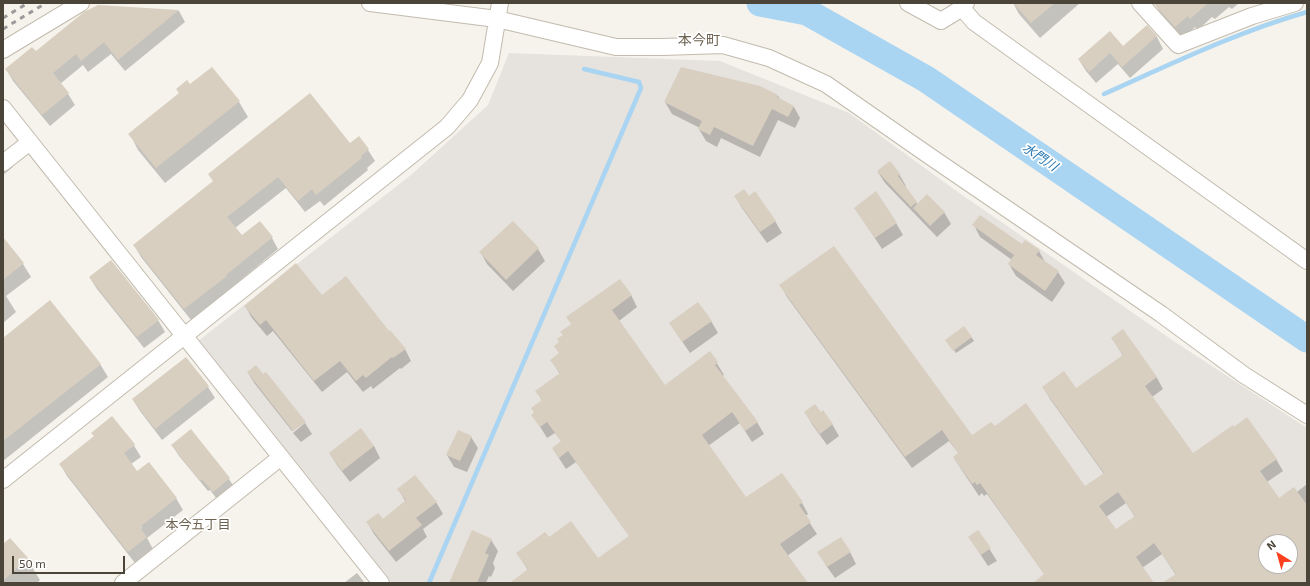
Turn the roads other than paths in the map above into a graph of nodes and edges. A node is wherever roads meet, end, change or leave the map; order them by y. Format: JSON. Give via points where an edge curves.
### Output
{"nodes":[{"id":1,"x":81,"y":3,"type":"edge"},
{"id":2,"x":370,"y":3,"type":"edge"},
{"id":3,"x":908,"y":3,"type":"edge"},
{"id":4,"x":1140,"y":3,"type":"edge"},
{"id":5,"x":1294,"y":3,"type":"edge"},
{"id":6,"x":964,"y":5,"type":"edge"},
{"id":7,"x":499,"y":9,"type":"edge"},
{"id":8,"x":3,"y":50,"type":"edge"},
{"id":9,"x":3,"y":108,"type":"edge"},
{"id":10,"x":30,"y":142,"type":"junction"},
{"id":11,"x":3,"y":163,"type":"edge"},
{"id":12,"x":1307,"y":261,"type":"edge"},
{"id":13,"x":184,"y":336,"type":"junction"},
{"id":14,"x":1307,"y":415,"type":"edge"},
{"id":15,"x":281,"y":457,"type":"junction"},
{"id":16,"x":3,"y":480,"type":"edge"},
{"id":17,"x":124,"y":583,"type":"edge"},
{"id":18,"x":381,"y":583,"type":"edge"}],
"edges":[{"from":1,"to":8,"type":"street"},
{"from":2,"to":7,"type":"street"},
{"from":3,"to":6,"type":"street","via":[[942,21]]},
{"from":4,"to":5,"type":"street","via":[[1178,45],[1252,16]]},
{"from":6,"to":12,"type":"street","via":[[974,22]]},
{"from":7,"to":13,"type":"street","via":[[490,63],[470,100],[447,127]]},
{"from":7,"to":14,"type":"street","via":[[616,47],[723,45],[769,58],[826,84],[1160,314],[1244,375]]},
{"from":9,"to":10,"type":"street"},
{"from":10,"to":11,"type":"street"},
{"from":10,"to":13,"type":"street"},
{"from":13,"to":15,"type":"street"},
{"from":13,"to":16,"type":"street"},
{"from":15,"to":17,"type":"street"},
{"from":15,"to":18,"type":"street"}]}
